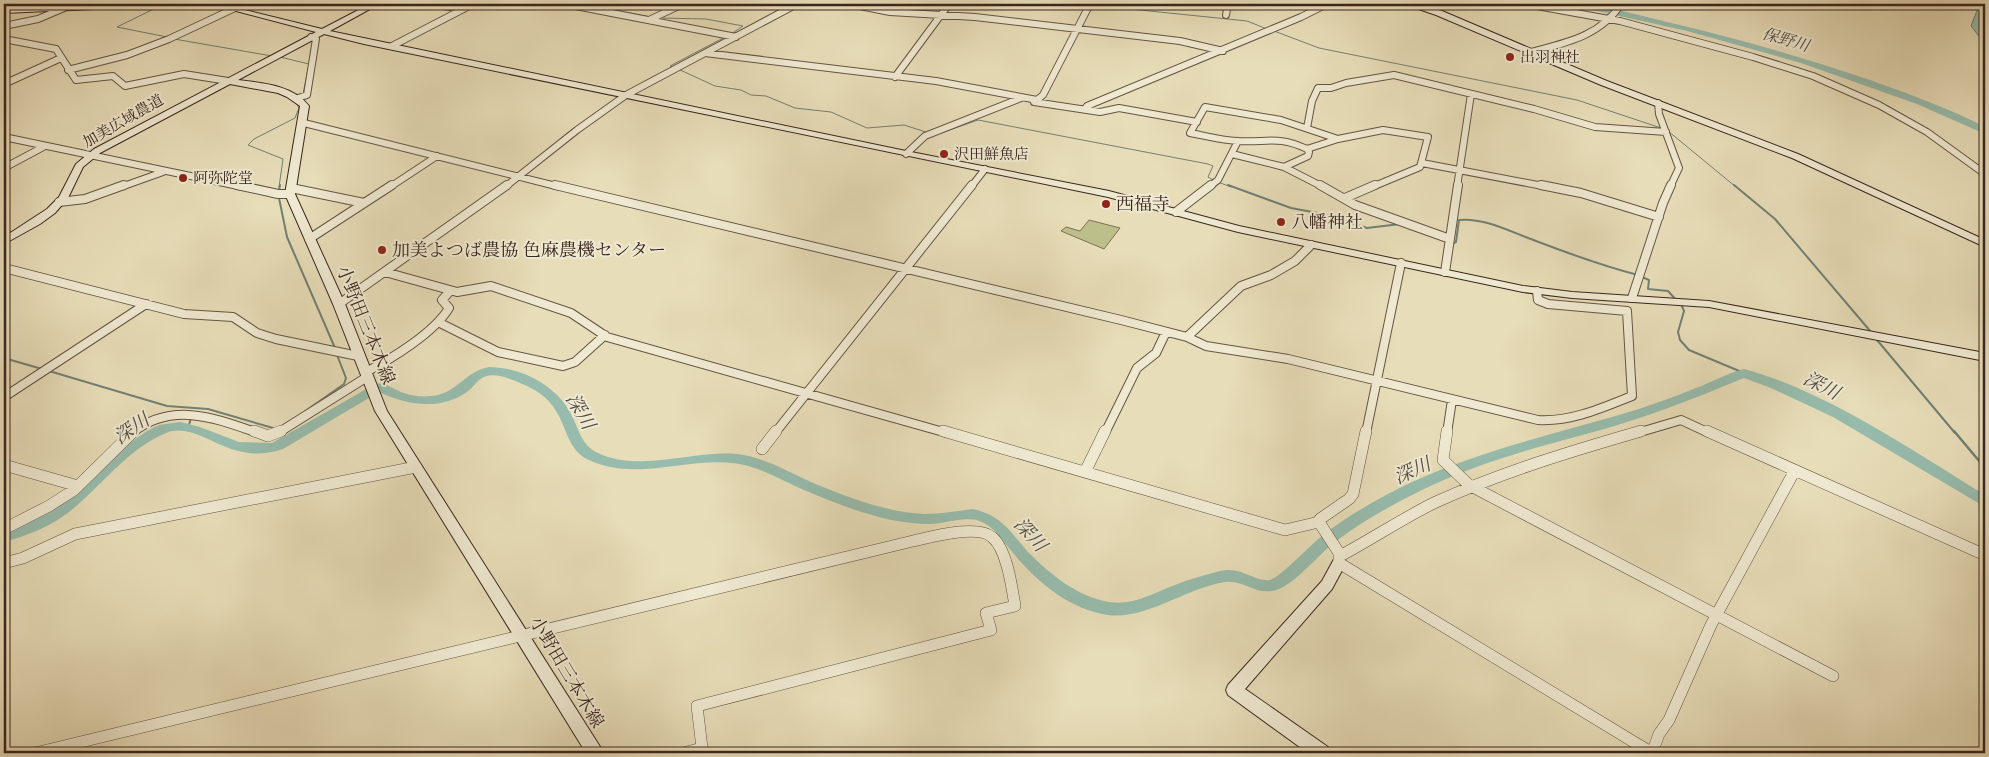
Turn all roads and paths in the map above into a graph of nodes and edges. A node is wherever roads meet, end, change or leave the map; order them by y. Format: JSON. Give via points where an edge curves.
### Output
{"nodes":[{"id":1,"x":161,"y":4,"type":"edge"},
{"id":2,"x":213,"y":4,"type":"edge"},
{"id":3,"x":375,"y":4,"type":"edge"},
{"id":4,"x":379,"y":4,"type":"edge"},
{"id":5,"x":422,"y":4,"type":"edge"},
{"id":6,"x":432,"y":4,"type":"edge"},
{"id":7,"x":473,"y":4,"type":"edge"},
{"id":8,"x":565,"y":4,"type":"edge"},
{"id":9,"x":683,"y":4,"type":"edge"},
{"id":10,"x":797,"y":4,"type":"edge"},
{"id":11,"x":850,"y":4,"type":"edge"},
{"id":12,"x":949,"y":4,"type":"edge"},
{"id":13,"x":1228,"y":4,"type":"edge"},
{"id":14,"x":1327,"y":4,"type":"edge"},
{"id":15,"x":1408,"y":4,"type":"edge"},
{"id":16,"x":1526,"y":4,"type":"edge"},
{"id":17,"x":1089,"y":5,"type":"edge"},
{"id":18,"x":1621,"y":5,"type":"edge"},
{"id":19,"x":64,"y":8,"type":"junction"},
{"id":20,"x":235,"y":8,"type":"junction"},
{"id":21,"x":463,"y":9,"type":"junction"},
{"id":22,"x":4,"y":10,"type":"edge"},
{"id":23,"x":941,"y":15,"type":"junction"},
{"id":24,"x":1226,"y":15,"type":"dead end"},
{"id":25,"x":1612,"y":18,"type":"junction"},
{"id":26,"x":649,"y":20,"type":"junction"},
{"id":27,"x":4,"y":26,"type":"edge"},
{"id":28,"x":1076,"y":30,"type":"junction"},
{"id":29,"x":321,"y":32,"type":"junction"},
{"id":30,"x":736,"y":36,"type":"junction"},
{"id":31,"x":172,"y":37,"type":"joint"},
{"id":32,"x":311,"y":37,"type":"junction"},
{"id":33,"x":4,"y":39,"type":"edge"},
{"id":34,"x":392,"y":46,"type":"junction"},
{"id":35,"x":1223,"y":50,"type":"junction"},
{"id":36,"x":1531,"y":52,"type":"junction"},
{"id":37,"x":705,"y":53,"type":"junction"},
{"id":38,"x":61,"y":58,"type":"junction"},
{"id":39,"x":68,"y":70,"type":"junction"},
{"id":40,"x":895,"y":76,"type":"junction"},
{"id":41,"x":228,"y":81,"type":"junction"},
{"id":42,"x":4,"y":84,"type":"edge"},
{"id":43,"x":1471,"y":94,"type":"junction"},
{"id":44,"x":626,"y":95,"type":"junction"},
{"id":45,"x":298,"y":98,"type":"junction"},
{"id":46,"x":1020,"y":99,"type":"junction"},
{"id":47,"x":1658,"y":103,"type":"junction"},
{"id":48,"x":1085,"y":109,"type":"junction"},
{"id":49,"x":1196,"y":122,"type":"junction"},
{"id":50,"x":304,"y":123,"type":"junction"},
{"id":51,"x":1306,"y":128,"type":"junction"},
{"id":52,"x":1666,"y":131,"type":"junction"},
{"id":53,"x":932,"y":134,"type":"joint"},
{"id":54,"x":4,"y":137,"type":"edge"},
{"id":55,"x":1338,"y":139,"type":"junction"},
{"id":56,"x":1238,"y":141,"type":"junction"},
{"id":57,"x":46,"y":146,"type":"junction"},
{"id":58,"x":1307,"y":149,"type":"junction"},
{"id":59,"x":906,"y":154,"type":"junction"},
{"id":60,"x":1232,"y":154,"type":"junction"},
{"id":61,"x":90,"y":156,"type":"junction"},
{"id":62,"x":437,"y":156,"type":"junction"},
{"id":63,"x":1422,"y":163,"type":"junction"},
{"id":64,"x":1284,"y":167,"type":"junction"},
{"id":65,"x":4,"y":168,"type":"edge"},
{"id":66,"x":985,"y":169,"type":"junction"},
{"id":67,"x":1459,"y":170,"type":"junction"},
{"id":68,"x":166,"y":171,"type":"junction"},
{"id":69,"x":1985,"y":174,"type":"edge"},
{"id":70,"x":519,"y":177,"type":"junction"},
{"id":71,"x":290,"y":191,"type":"junction"},
{"id":72,"x":1345,"y":198,"type":"junction"},
{"id":73,"x":59,"y":202,"type":"junction"},
{"id":74,"x":364,"y":203,"type":"junction"},
{"id":75,"x":1176,"y":212,"type":"junction"},
{"id":76,"x":1659,"y":217,"type":"junction"},
{"id":77,"x":309,"y":239,"type":"junction"},
{"id":78,"x":4,"y":241,"type":"edge"},
{"id":79,"x":1449,"y":242,"type":"junction"},
{"id":80,"x":1985,"y":244,"type":"edge"},
{"id":81,"x":1311,"y":245,"type":"junction"},
{"id":82,"x":1401,"y":263,"type":"junction"},
{"id":83,"x":4,"y":268,"type":"edge"},
{"id":84,"x":905,"y":269,"type":"junction"},
{"id":85,"x":385,"y":272,"type":"junction"},
{"id":86,"x":1444,"y":272,"type":"junction"},
{"id":87,"x":450,"y":291,"type":"junction"},
{"id":88,"x":1537,"y":291,"type":"junction"},
{"id":89,"x":1632,"y":298,"type":"junction"},
{"id":90,"x":146,"y":304,"type":"junction"},
{"id":91,"x":339,"y":304,"type":"junction"},
{"id":92,"x":438,"y":322,"type":"junction"},
{"id":93,"x":1166,"y":332,"type":"junction"},
{"id":94,"x":605,"y":334,"type":"junction"},
{"id":95,"x":1187,"y":337,"type":"junction"},
{"id":96,"x":358,"y":356,"type":"junction"},
{"id":97,"x":1985,"y":357,"type":"edge"},
{"id":98,"x":1376,"y":380,"type":"junction"},
{"id":99,"x":370,"y":382,"type":"junction"},
{"id":100,"x":806,"y":392,"type":"junction"},
{"id":101,"x":4,"y":397,"type":"edge"},
{"id":102,"x":1452,"y":400,"type":"junction"},
{"id":103,"x":762,"y":449,"type":"dead end"},
{"id":104,"x":4,"y":466,"type":"edge"},
{"id":105,"x":416,"y":466,"type":"junction"},
{"id":106,"x":1795,"y":470,"type":"junction"},
{"id":107,"x":1085,"y":472,"type":"junction"},
{"id":108,"x":1470,"y":485,"type":"junction"},
{"id":109,"x":78,"y":486,"type":"junction"},
{"id":110,"x":1319,"y":522,"type":"junction"},
{"id":111,"x":4,"y":529,"type":"edge"},
{"id":112,"x":1985,"y":555,"type":"edge"},
{"id":113,"x":1340,"y":557,"type":"junction"},
{"id":114,"x":4,"y":564,"type":"edge"},
{"id":115,"x":1716,"y":616,"type":"junction"},
{"id":116,"x":522,"y":634,"type":"junction"},
{"id":117,"x":1833,"y":676,"type":"dead end"},
{"id":118,"x":35,"y":753,"type":"edge"},
{"id":119,"x":595,"y":753,"type":"edge"},
{"id":120,"x":683,"y":753,"type":"edge"},
{"id":121,"x":1322,"y":753,"type":"edge"},
{"id":122,"x":1652,"y":753,"type":"edge"}],
"edges":[{"from":1,"to":19,"type":"street"},
{"from":2,"to":20,"type":"street"},
{"from":3,"to":29,"type":"street"},
{"from":4,"to":5,"type":"street"},
{"from":6,"to":21,"type":"street"},
{"from":7,"to":21,"type":"street"},
{"from":8,"to":26,"type":"street"},
{"from":9,"to":26,"type":"street"},
{"from":10,"to":30,"type":"street"},
{"from":11,"to":23,"type":"street","via":[[890,12]]},
{"from":12,"to":23,"type":"street"},
{"from":13,"to":24,"type":"street"},
{"from":14,"to":35,"type":"street"},
{"from":15,"to":36,"type":"street","via":[[1439,13]]},
{"from":16,"to":25,"type":"street"},
{"from":17,"to":28,"type":"street"},
{"from":18,"to":25,"type":"street"},
{"from":19,"to":22,"type":"street"},
{"from":19,"to":27,"type":"street","via":[[38,19]]},
{"from":20,"to":29,"type":"street"},
{"from":20,"to":31,"type":"street"},
{"from":21,"to":34,"type":"street"},
{"from":23,"to":28,"type":"street"},
{"from":23,"to":40,"type":"street"},
{"from":25,"to":36,"type":"street","via":[[1576,39]]},
{"from":25,"to":69,"type":"street","via":[[1829,82],[1927,132]]},
{"from":26,"to":30,"type":"street"},
{"from":28,"to":35,"type":"street","via":[[1180,41]]},
{"from":28,"to":46,"type":"street","via":[[1040,99]]},
{"from":29,"to":32,"type":"street"},
{"from":29,"to":34,"type":"street"},
{"from":30,"to":37,"type":"street"},
{"from":31,"to":39,"type":"street","via":[[127,56]]},
{"from":32,"to":41,"type":"street"},
{"from":32,"to":45,"type":"street","via":[[316,39],[307,95]]},
{"from":33,"to":38,"type":"street","via":[[54,48]]},
{"from":34,"to":44,"type":"street"},
{"from":35,"to":48,"type":"street"},
{"from":36,"to":47,"type":"street"},
{"from":37,"to":40,"type":"street"},
{"from":37,"to":44,"type":"street"},
{"from":38,"to":39,"type":"street"},
{"from":38,"to":42,"type":"street"},
{"from":39,"to":41,"type":"street","via":[[76,80],[112,76],[126,86],[184,74]]},
{"from":40,"to":46,"type":"street","via":[[968,86]]},
{"from":41,"to":45,"type":"street","via":[[284,92]]},
{"from":41,"to":61,"type":"street","name":"加美広域農道","via":[[116,139]]},
{"from":43,"to":51,"type":"street","via":[[1389,74],[1329,89],[1318,88]]},
{"from":43,"to":52,"type":"street","via":[[1595,127]]},
{"from":43,"to":67,"type":"street"},
{"from":44,"to":59,"type":"street"},
{"from":44,"to":70,"type":"street"},
{"from":45,"to":50,"type":"street","via":[[305,106]]},
{"from":46,"to":48,"type":"street"},
{"from":46,"to":53,"type":"street"},
{"from":47,"to":52,"type":"street"},
{"from":47,"to":80,"type":"street","via":[[1796,156]]},
{"from":48,"to":49,"type":"street","via":[[1102,112],[1119,108]]},
{"from":49,"to":51,"type":"street","via":[[1205,106]]},
{"from":49,"to":56,"type":"street","via":[[1192,135]]},
{"from":50,"to":62,"type":"street"},
{"from":50,"to":71,"type":"street"},
{"from":51,"to":55,"type":"street"},
{"from":52,"to":76,"type":"street","via":[[1679,168]]},
{"from":53,"to":59,"type":"street","via":[[918,140]]},
{"from":54,"to":57,"type":"street"},
{"from":55,"to":58,"type":"street"},
{"from":55,"to":63,"type":"street","via":[[1383,130],[1428,137]]},
{"from":56,"to":58,"type":"street","via":[[1278,140]]},
{"from":56,"to":60,"type":"street"},
{"from":57,"to":61,"type":"street"},
{"from":57,"to":65,"type":"street"},
{"from":58,"to":64,"type":"street","via":[[1310,152],[1308,156]]},
{"from":59,"to":66,"type":"street"},
{"from":60,"to":64,"type":"street"},
{"from":60,"to":75,"type":"street","via":[[1216,181]]},
{"from":61,"to":68,"type":"street"},
{"from":61,"to":73,"type":"street","name":"加美広域農道","via":[[79,166]]},
{"from":62,"to":70,"type":"street"},
{"from":62,"to":74,"type":"street"},
{"from":63,"to":67,"type":"street"},
{"from":63,"to":72,"type":"street","via":[[1415,169]]},
{"from":64,"to":72,"type":"street"},
{"from":66,"to":75,"type":"street","via":[[1109,194]]},
{"from":66,"to":84,"type":"street"},
{"from":67,"to":76,"type":"street","via":[[1581,193]]},
{"from":67,"to":79,"type":"street"},
{"from":68,"to":71,"type":"street","via":[[278,194]]},
{"from":68,"to":73,"type":"street","via":[[85,199]]},
{"from":70,"to":84,"type":"street"},
{"from":70,"to":85,"type":"street"},
{"from":71,"to":74,"type":"street"},
{"from":71,"to":77,"type":"street","name":"小野田三本木線"},
{"from":72,"to":79,"type":"street","via":[[1355,205]]},
{"from":73,"to":78,"type":"street","name":"加美広域農道","via":[[36,222]]},
{"from":74,"to":77,"type":"street"},
{"from":75,"to":81,"type":"street"},
{"from":76,"to":89,"type":"street"},
{"from":77,"to":91,"type":"street","name":"小野田三本木線"},
{"from":79,"to":86,"type":"street"},
{"from":81,"to":82,"type":"street"},
{"from":81,"to":95,"type":"street","via":[[1295,261],[1271,275],[1241,286]]},
{"from":82,"to":86,"type":"street"},
{"from":82,"to":98,"type":"street"},
{"from":83,"to":90,"type":"street"},
{"from":84,"to":93,"type":"street"},
{"from":84,"to":100,"type":"street"},
{"from":85,"to":87,"type":"street"},
{"from":85,"to":91,"type":"street"},
{"from":86,"to":88,"type":"street"},
{"from":87,"to":92,"type":"street","via":[[442,300],[449,308],[448,312]]},
{"from":87,"to":94,"type":"street","via":[[464,292],[491,286],[571,313]]},
{"from":88,"to":89,"type":"street"},
{"from":88,"to":102,"type":"street","via":[[1538,300],[1548,304],[1627,310],[1632,396],[1555,421]]},
{"from":89,"to":97,"type":"street","via":[[1709,304]]},
{"from":90,"to":96,"type":"street","via":[[190,315],[233,317],[257,333],[276,339]]},
{"from":90,"to":101,"type":"street"},
{"from":91,"to":96,"type":"street","name":"小野田三本木線"},
{"from":92,"to":94,"type":"street","via":[[498,352],[564,366],[575,362]]},
{"from":92,"to":99,"type":"street","via":[[378,368]]},
{"from":93,"to":95,"type":"street"},
{"from":93,"to":107,"type":"street","via":[[1156,353],[1137,368]]},
{"from":94,"to":100,"type":"street","via":[[633,345]]},
{"from":95,"to":98,"type":"street","via":[[1211,348],[1288,359]]},
{"from":96,"to":99,"type":"street","name":"小野田三本木線"},
{"from":98,"to":102,"type":"street"},
{"from":98,"to":110,"type":"street","via":[[1353,494]]},
{"from":99,"to":105,"type":"street","name":"小野田三本木線","via":[[381,411]]},
{"from":99,"to":109,"type":"street","via":[[268,436],[200,415],[182,413],[152,420],[131,432]]},
{"from":100,"to":103,"type":"street"},
{"from":100,"to":107,"type":"street"},
{"from":102,"to":108,"type":"street","via":[[1443,460]]},
{"from":104,"to":109,"type":"street"},
{"from":105,"to":114,"type":"street","via":[[75,534],[48,544],[21,560]]},
{"from":105,"to":116,"type":"street","name":"小野田三本木線"},
{"from":106,"to":108,"type":"street","via":[[1681,420]]},
{"from":106,"to":112,"type":"street"},
{"from":106,"to":115,"type":"street"},
{"from":107,"to":110,"type":"street","via":[[1280,529],[1290,530]]},
{"from":108,"to":113,"type":"street","via":[[1402,519]]},
{"from":108,"to":115,"type":"street"},
{"from":109,"to":111,"type":"street","via":[[55,503]]},
{"from":110,"to":113,"type":"street"},
{"from":113,"to":121,"type":"street","via":[[1327,585],[1234,690]]},
{"from":113,"to":122,"type":"street"},
{"from":115,"to":117,"type":"street"},
{"from":115,"to":122,"type":"street"},
{"from":116,"to":118,"type":"street"},
{"from":116,"to":119,"type":"street","name":"小野田三本木線"},
{"from":116,"to":120,"type":"street","via":[[938,536],[974,532],[991,536],[1000,552],[1015,606],[986,613],[991,630],[697,706],[702,748]]}]}
